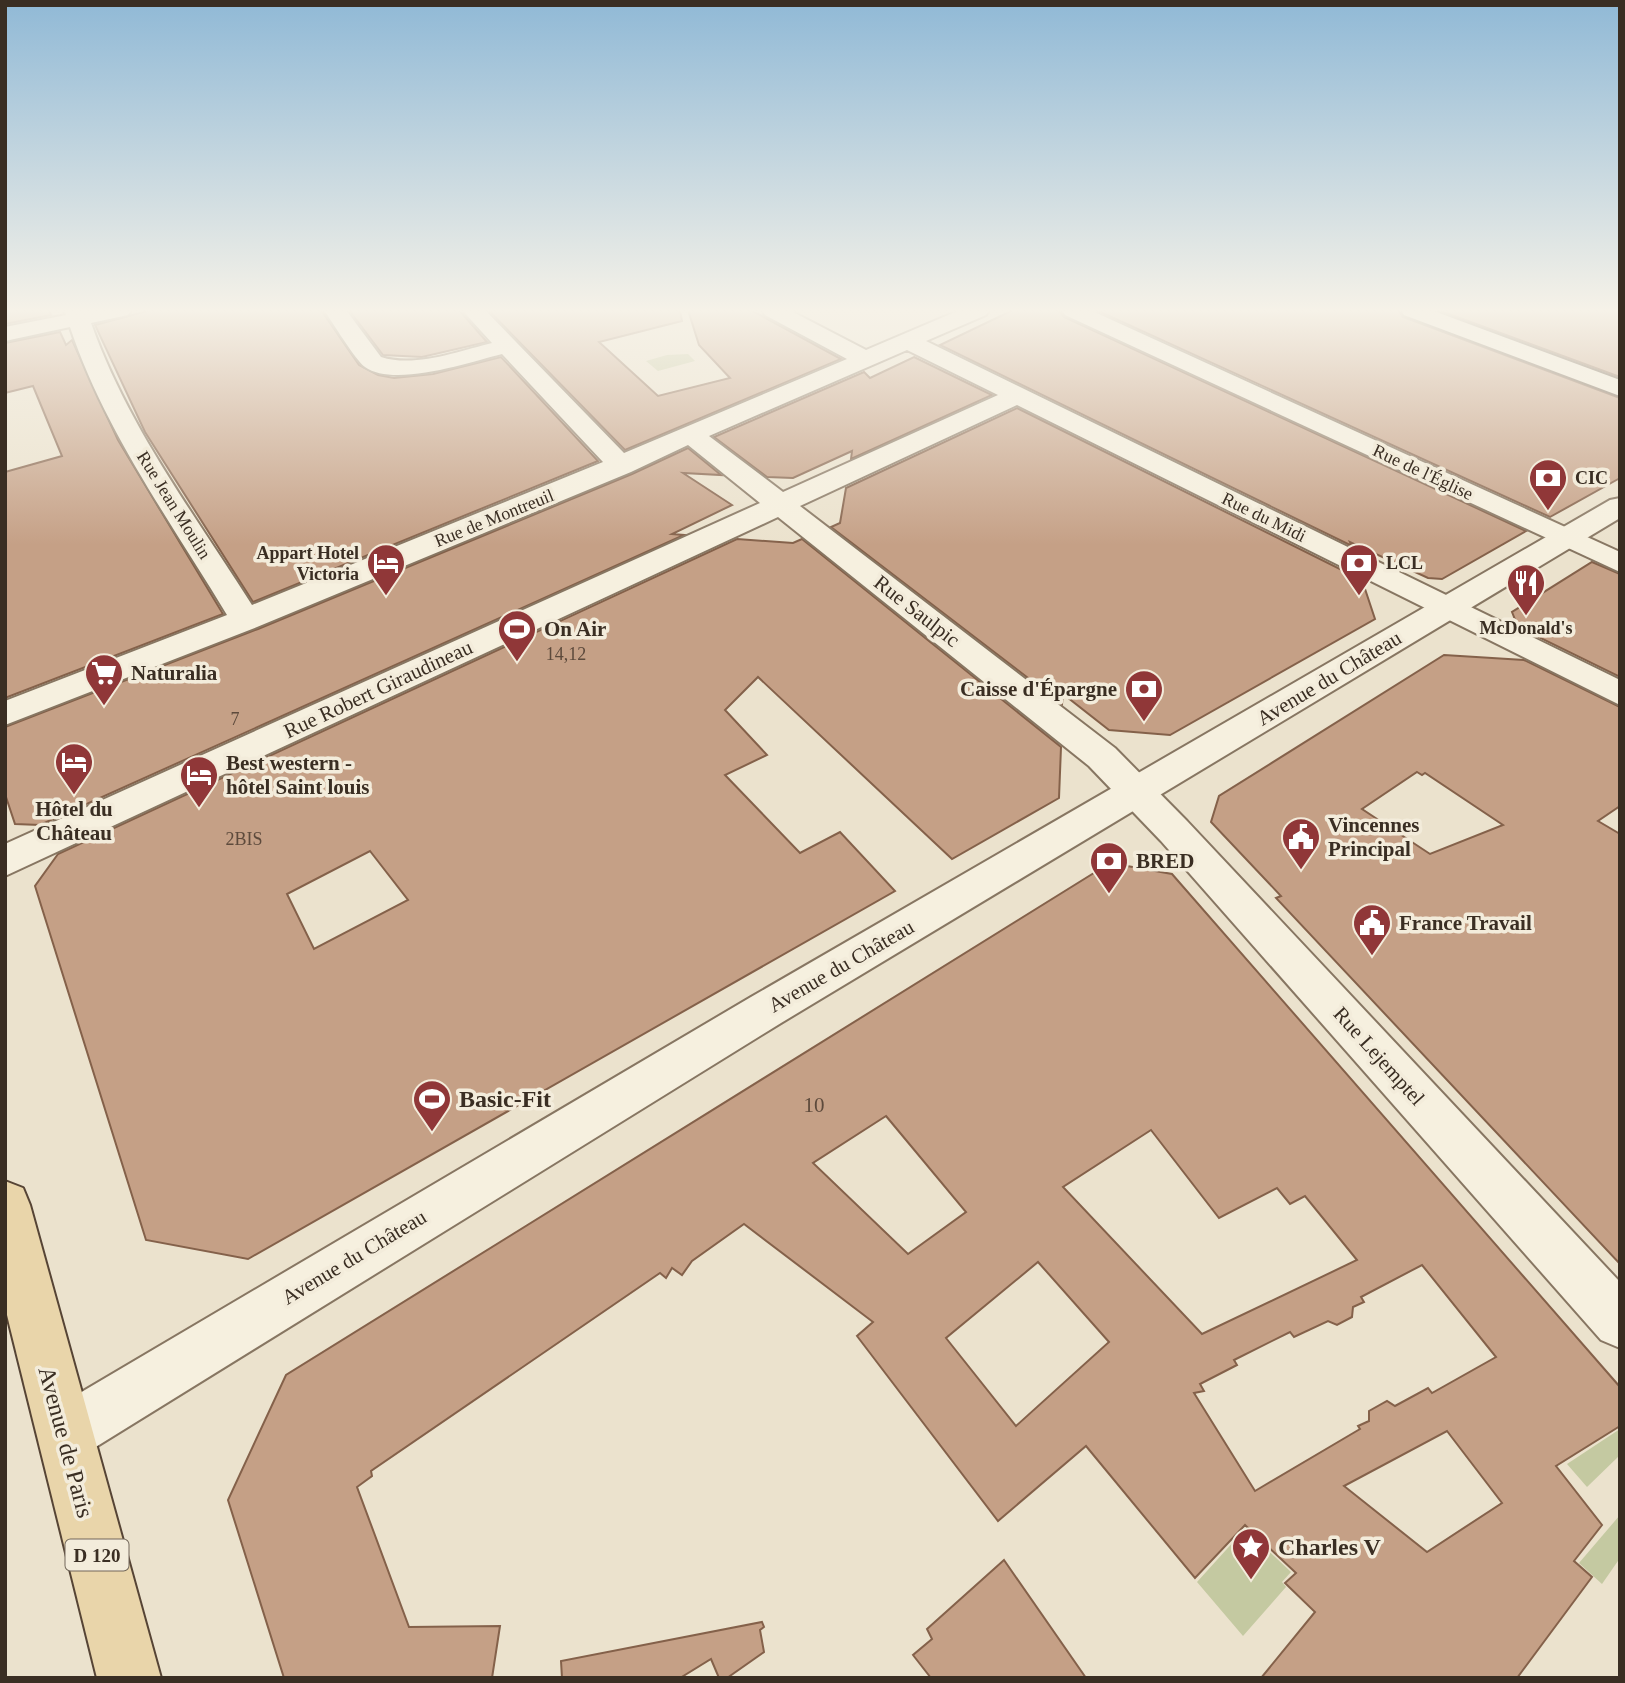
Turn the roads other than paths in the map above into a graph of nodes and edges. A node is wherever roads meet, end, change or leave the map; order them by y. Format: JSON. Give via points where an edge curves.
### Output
{"nodes":[{"id":1,"x":106,"y":389,"type":"edge"},
{"id":2,"x":548,"y":389,"type":"edge"},
{"id":3,"x":802,"y":389,"type":"edge"},
{"id":4,"x":1005,"y":389,"type":"edge"},
{"id":5,"x":1242,"y":389,"type":"edge"},
{"id":6,"x":1018,"y":395,"type":"junction"},
{"id":7,"x":693,"y":436,"type":"junction"},
{"id":8,"x":622,"y":466,"type":"junction"},
{"id":9,"x":780,"y":504,"type":"junction"},
{"id":10,"x":1620,"y":506,"type":"edge"},
{"id":11,"x":1565,"y":538,"type":"junction"},
{"id":12,"x":1620,"y":563,"type":"edge"},
{"id":13,"x":1447,"y":608,"type":"junction"},
{"id":14,"x":246,"y":620,"type":"junction"},
{"id":15,"x":1620,"y":694,"type":"edge"},
{"id":16,"x":5,"y":713,"type":"edge"},
{"id":17,"x":1137,"y":792,"type":"junction"},
{"id":18,"x":5,"y":861,"type":"edge"},
{"id":19,"x":5,"y":1205,"type":"edge"},
{"id":20,"x":1620,"y":1321,"type":"edge"},
{"id":21,"x":66,"y":1433,"type":"junction"},
{"id":22,"x":130,"y":1678,"type":"edge"}],
"edges":[{"from":1,"to":14,"type":"street","name":"Rue Jean Moulin"},
{"from":2,"to":8,"type":"street"},
{"from":3,"to":7,"type":"street","name":"Rue de Montreuil"},
{"from":4,"to":6,"type":"street","name":"Rue du Midi"},
{"from":5,"to":11,"type":"street","name":"Rue de l'Église"},
{"from":6,"to":9,"type":"street","name":"Rue Robert Giraudineau"},
{"from":6,"to":13,"type":"street","name":"Rue du Midi"},
{"from":7,"to":8,"type":"street","name":"Rue de Montreuil"},
{"from":7,"to":9,"type":"street","name":"Rue Saulpic"},
{"from":8,"to":14,"type":"street","name":"Rue de Montreuil"},
{"from":9,"to":17,"type":"street","name":"Rue Saulpic","via":[[1102,757]]},
{"from":9,"to":18,"type":"street","name":"Rue Robert Giraudineau"},
{"from":10,"to":11,"type":"street","name":"Avenue du Château"},
{"from":11,"to":12,"type":"street","name":"Rue de l'Église"},
{"from":11,"to":13,"type":"street","name":"Avenue du Château"},
{"from":13,"to":15,"type":"street","name":"Rue du Midi"},
{"from":13,"to":17,"type":"street","name":"Avenue du Château"},
{"from":14,"to":16,"type":"street","name":"Rue de Montreuil"},
{"from":17,"to":20,"type":"street","name":"Rue Lejemptel"},
{"from":17,"to":21,"type":"street","name":"Avenue du Château"},
{"from":19,"to":21,"type":"main road","name":"Avenue de Paris","number":"D 120"},
{"from":21,"to":22,"type":"main road","name":"Avenue de Paris","number":"D 120"}]}
